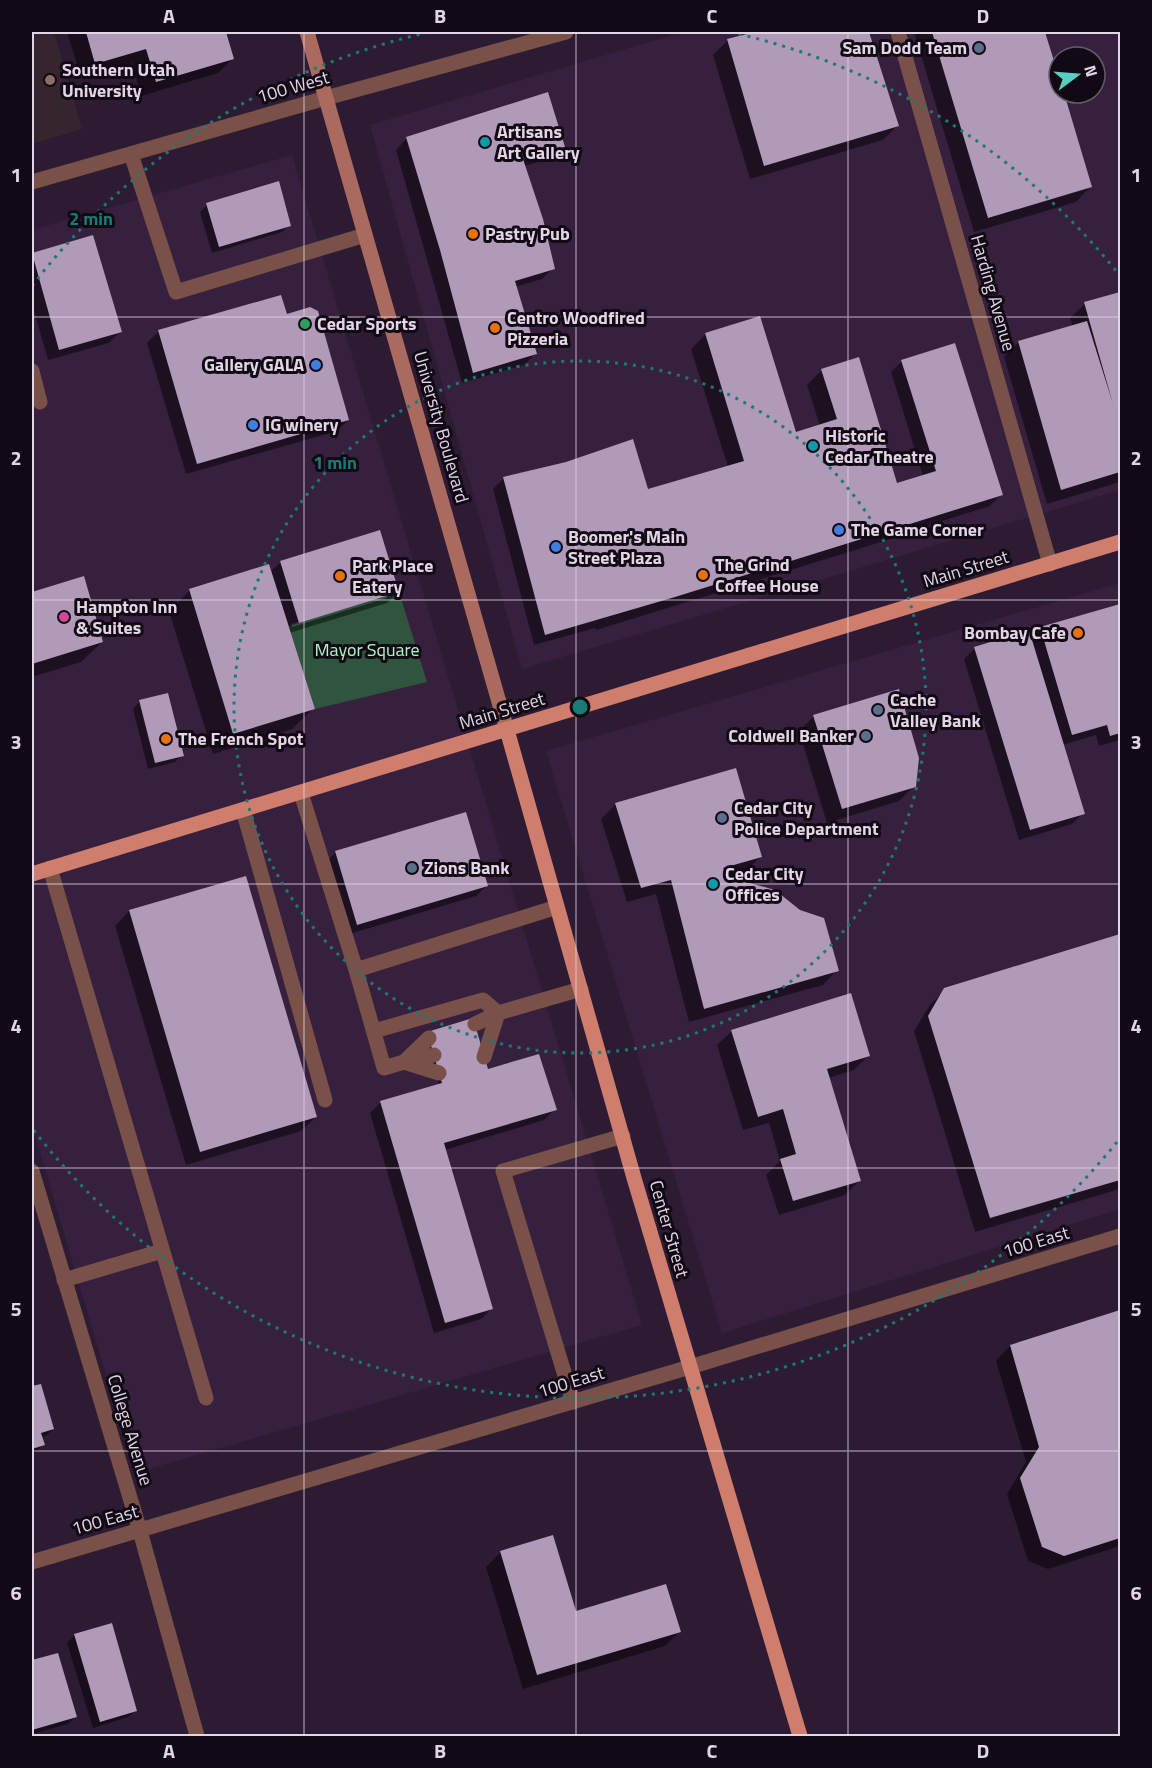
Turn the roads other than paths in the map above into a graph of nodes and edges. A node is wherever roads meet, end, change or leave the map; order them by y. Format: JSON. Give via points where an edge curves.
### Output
{"nodes":[{"id":1,"x":307,"y":32,"type":"edge"},
{"id":2,"x":566,"y":32,"type":"edge"},
{"id":3,"x":898,"y":32,"type":"edge"},
{"id":4,"x":326,"y":98,"type":"junction"},
{"id":5,"x":131,"y":154,"type":"junction"},
{"id":6,"x":32,"y":182,"type":"edge"},
{"id":7,"x":365,"y":235,"type":"junction"},
{"id":8,"x":32,"y":371,"type":"edge"},
{"id":9,"x":40,"y":402,"type":"dead end"},
{"id":10,"x":1120,"y":542,"type":"edge"},
{"id":11,"x":1050,"y":564,"type":"junction"},
{"id":12,"x":507,"y":730,"type":"junction"},
{"id":13,"x":301,"y":793,"type":"junction"},
{"id":14,"x":243,"y":810,"type":"junction"},
{"id":15,"x":50,"y":868,"type":"junction"},
{"id":16,"x":32,"y":874,"type":"edge"},
{"id":17,"x":557,"y":907,"type":"junction"},
{"id":18,"x":356,"y":970,"type":"junction"},
{"id":19,"x":581,"y":989,"type":"junction"},
{"id":20,"x":498,"y":1013,"type":"junction"},
{"id":21,"x":475,"y":1024,"type":"dead end"},
{"id":22,"x":374,"y":1031,"type":"junction"},
{"id":23,"x":429,"y":1038,"type":"dead end"},
{"id":24,"x":479,"y":1040,"type":"dead end"},
{"id":25,"x":434,"y":1055,"type":"dead end"},
{"id":26,"x":484,"y":1057,"type":"dead end"},
{"id":27,"x":404,"y":1062,"type":"junction"},
{"id":28,"x":439,"y":1073,"type":"dead end"},
{"id":29,"x":326,"y":1100,"type":"dead end"},
{"id":30,"x":623,"y":1136,"type":"junction"},
{"id":31,"x":32,"y":1171,"type":"edge"},
{"id":32,"x":1120,"y":1236,"type":"edge"},
{"id":33,"x":162,"y":1251,"type":"junction"},
{"id":34,"x":64,"y":1280,"type":"junction"},
{"id":35,"x":690,"y":1367,"type":"junction"},
{"id":36,"x":206,"y":1398,"type":"dead end"},
{"id":37,"x":573,"y":1402,"type":"junction"},
{"id":38,"x":140,"y":1531,"type":"junction"},
{"id":39,"x":32,"y":1562,"type":"edge"},
{"id":40,"x":197,"y":1737,"type":"edge"},
{"id":41,"x":800,"y":1737,"type":"edge"}],
"edges":[{"from":1,"to":4,"type":"main road","name":"University Boulevard"},
{"from":2,"to":4,"type":"street","name":"100 West"},
{"from":3,"to":11,"type":"street","name":"Harding Avenue"},
{"from":4,"to":5,"type":"street","name":"100 West"},
{"from":4,"to":7,"type":"main road","name":"University Boulevard"},
{"from":5,"to":6,"type":"street","name":"100 West"},
{"from":5,"to":7,"type":"street","via":[[176,292]]},
{"from":7,"to":12,"type":"main road","name":"University Boulevard"},
{"from":8,"to":9,"type":"street"},
{"from":10,"to":11,"type":"main road","name":"Main Street"},
{"from":11,"to":12,"type":"main road","name":"Main Street"},
{"from":12,"to":13,"type":"main road","name":"Main Street"},
{"from":12,"to":17,"type":"main road","name":"Center Street"},
{"from":13,"to":14,"type":"main road","name":"Main Street"},
{"from":13,"to":18,"type":"street"},
{"from":14,"to":15,"type":"main road","name":"Main Street"},
{"from":14,"to":29,"type":"street"},
{"from":15,"to":16,"type":"main road","name":"Main Street"},
{"from":15,"to":33,"type":"street"},
{"from":17,"to":18,"type":"street"},
{"from":17,"to":19,"type":"main road","name":"Center Street"},
{"from":18,"to":22,"type":"street"},
{"from":19,"to":20,"type":"street"},
{"from":19,"to":30,"type":"main road","name":"Center Street"},
{"from":20,"to":21,"type":"street"},
{"from":20,"to":22,"type":"street","via":[[483,1000]]},
{"from":20,"to":24,"type":"street"},
{"from":20,"to":26,"type":"street"},
{"from":22,"to":27,"type":"street","via":[[384,1068]]},
{"from":23,"to":27,"type":"street"},
{"from":25,"to":27,"type":"street"},
{"from":27,"to":28,"type":"street"},
{"from":30,"to":35,"type":"main road","name":"Center Street"},
{"from":30,"to":37,"type":"street","via":[[503,1171]]},
{"from":31,"to":34,"type":"street","name":"College Avenue"},
{"from":32,"to":35,"type":"street","name":"100 East"},
{"from":33,"to":34,"type":"street"},
{"from":33,"to":36,"type":"street"},
{"from":34,"to":38,"type":"street","name":"College Avenue"},
{"from":35,"to":37,"type":"street","name":"100 East"},
{"from":35,"to":41,"type":"main road","name":"Center Street"},
{"from":37,"to":38,"type":"street","name":"100 East"},
{"from":38,"to":39,"type":"street","name":"100 East"},
{"from":38,"to":40,"type":"street","name":"College Avenue"}]}
